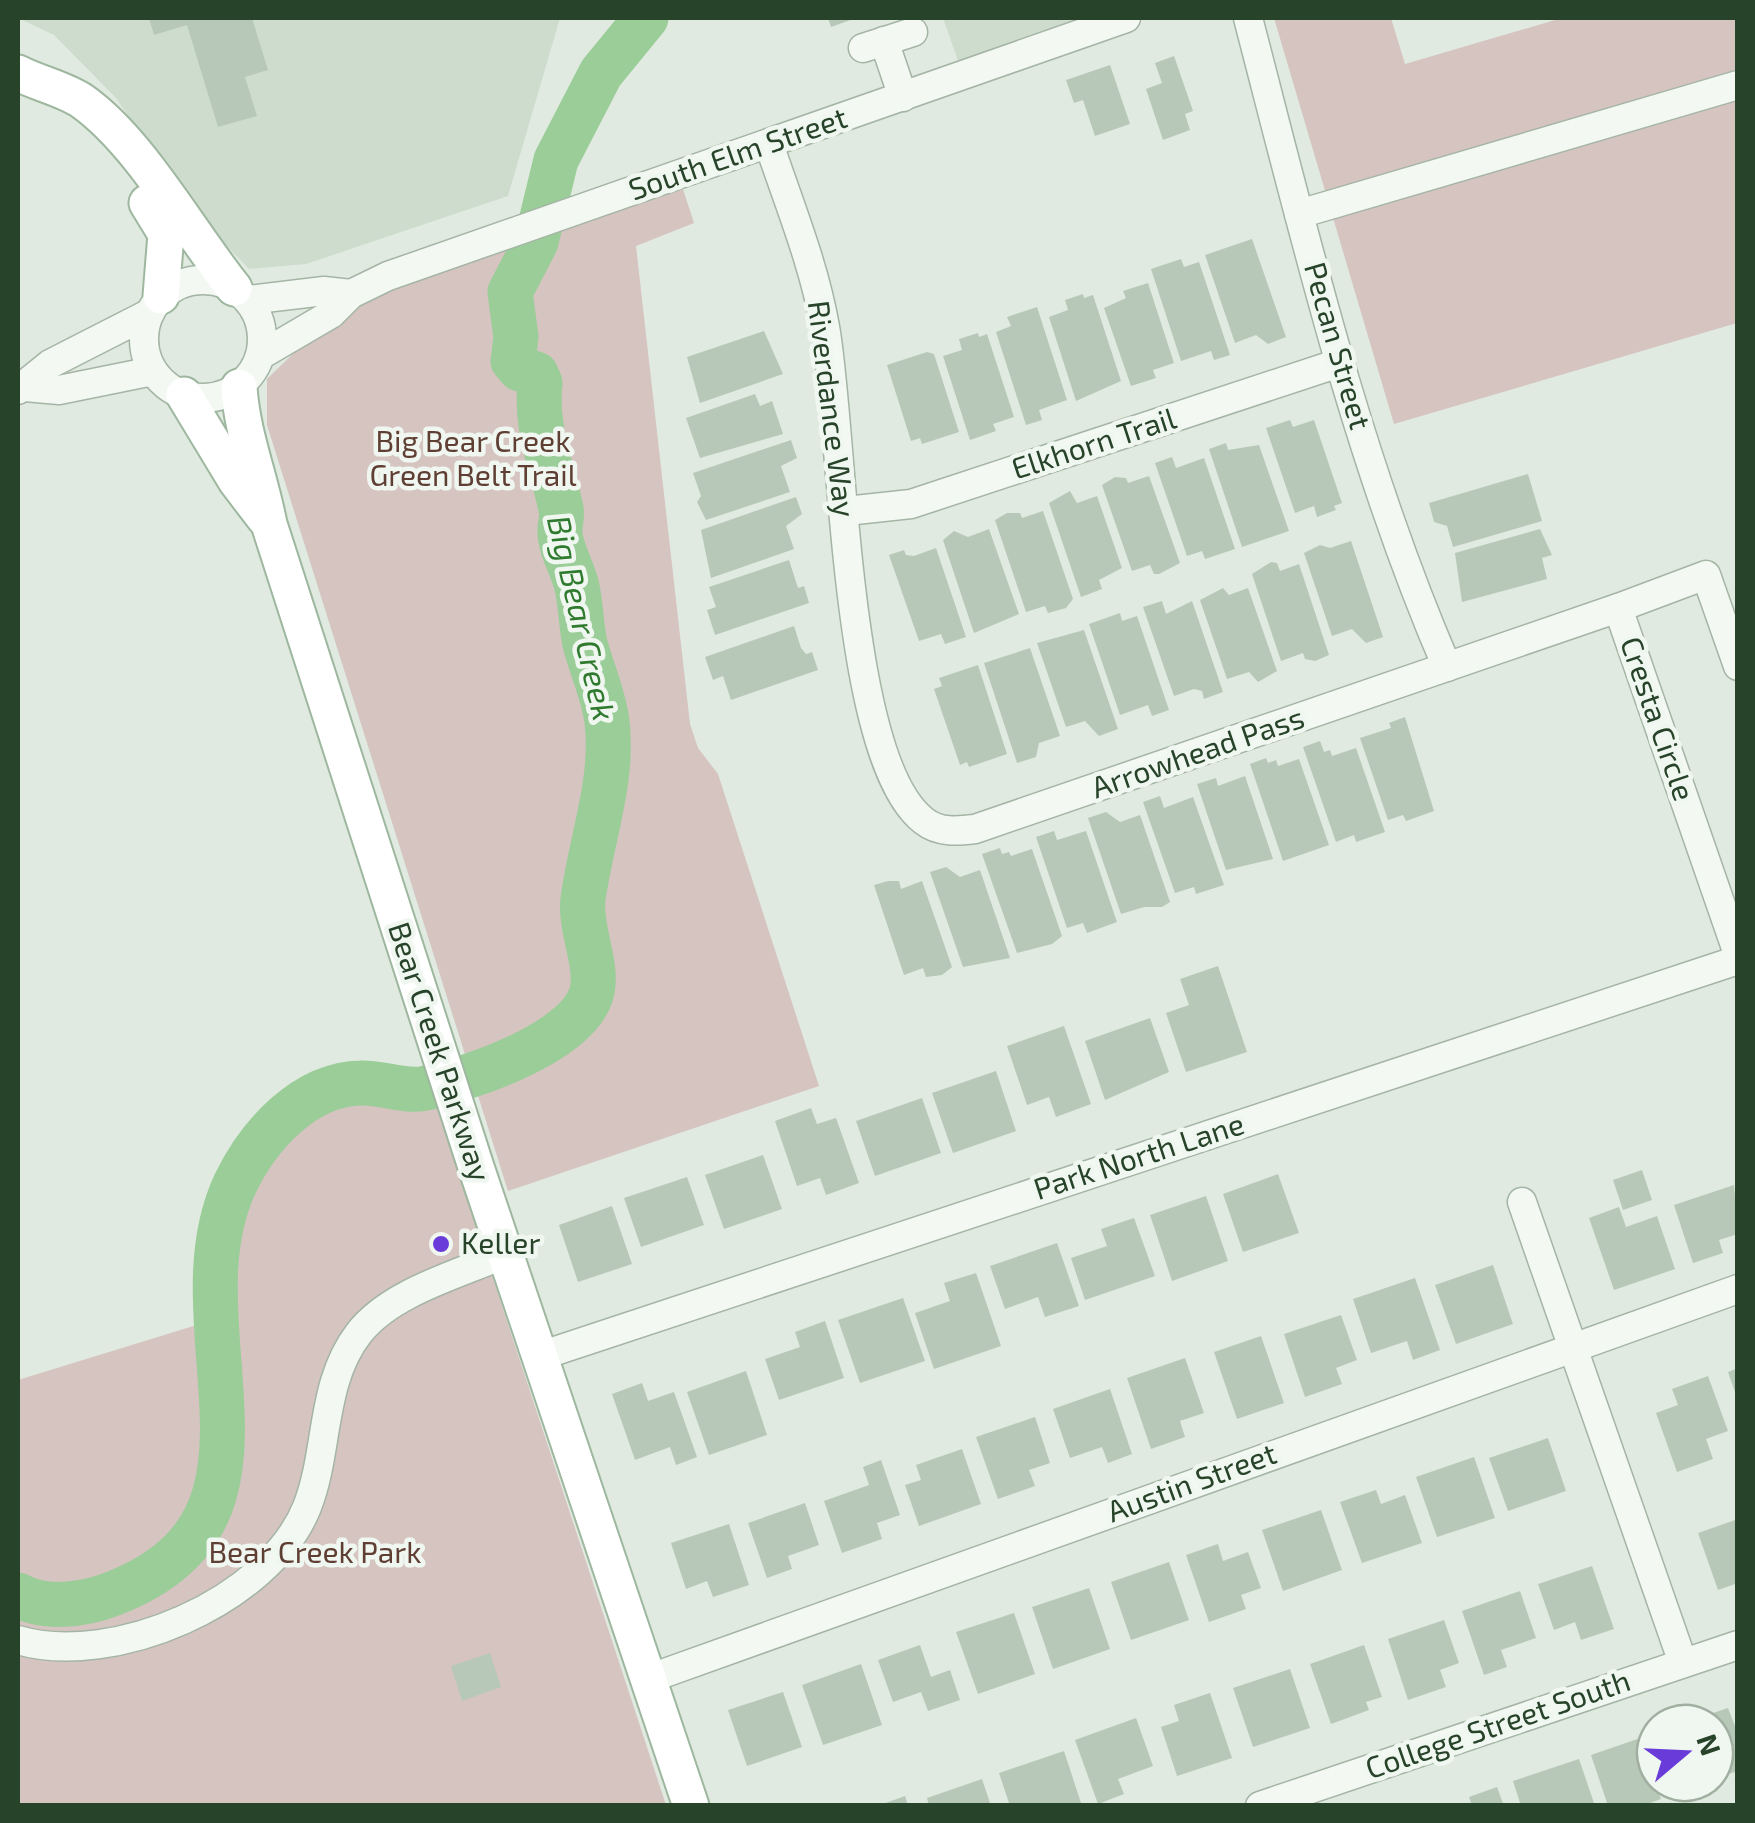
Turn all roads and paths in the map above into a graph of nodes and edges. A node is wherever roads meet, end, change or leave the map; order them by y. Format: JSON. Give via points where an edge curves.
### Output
{"nodes":[{"id":1,"x":1126,"y":18,"type":"edge"},
{"id":2,"x":1248,"y":18,"type":"edge"},
{"id":3,"x":913,"y":32,"type":"dead end"},
{"id":4,"x":18,"y":74,"type":"edge"},
{"id":5,"x":1738,"y":85,"type":"edge"},
{"id":6,"x":50,"y":89,"type":"junction"},
{"id":7,"x":903,"y":96,"type":"junction"},
{"id":8,"x":769,"y":144,"type":"junction"},
{"id":9,"x":1299,"y":214,"type":"junction"},
{"id":10,"x":241,"y":294,"type":"junction"},
{"id":11,"x":351,"y":294,"type":"junction"},
{"id":12,"x":155,"y":304,"type":"junction"},
{"id":13,"x":261,"y":355,"type":"junction"},
{"id":14,"x":1339,"y":363,"type":"junction"},
{"id":15,"x":153,"y":371,"type":"junction"},
{"id":16,"x":239,"y":386,"type":"junction"},
{"id":17,"x":21,"y":389,"type":"edge"},
{"id":18,"x":184,"y":395,"type":"junction"},
{"id":19,"x":846,"y":511,"type":"junction"},
{"id":20,"x":269,"y":524,"type":"junction"},
{"id":21,"x":1618,"y":608,"type":"junction"},
{"id":22,"x":1738,"y":666,"type":"edge"},
{"id":23,"x":1447,"y":668,"type":"junction"},
{"id":24,"x":864,"y":681,"type":"joint"},
{"id":25,"x":1738,"y":957,"type":"edge"},
{"id":26,"x":1522,"y":1202,"type":"dead end"},
{"id":27,"x":505,"y":1254,"type":"junction"},
{"id":28,"x":1738,"y":1289,"type":"edge"},
{"id":29,"x":1574,"y":1346,"type":"junction"},
{"id":30,"x":540,"y":1356,"type":"junction"},
{"id":31,"x":18,"y":1640,"type":"edge"},
{"id":32,"x":1738,"y":1645,"type":"edge"},
{"id":33,"x":1683,"y":1663,"type":"junction"},
{"id":34,"x":648,"y":1679,"type":"junction"},
{"id":35,"x":690,"y":1806,"type":"edge"},
{"id":36,"x":1260,"y":1806,"type":"edge"}],
"edges":[{"from":1,"to":7,"type":"street","name":"South Elm Street"},
{"from":2,"to":9,"type":"street","name":"Pecan Street"},
{"from":3,"to":7,"type":"street","via":[[874,45]]},
{"from":4,"to":6,"type":"main road"},
{"from":5,"to":9,"type":"street"},
{"from":6,"to":10,"type":"main road","via":[[80,100],[112,130]]},
{"from":6,"to":12,"type":"main road","via":[[66,117],[133,181],[166,234]]},
{"from":7,"to":8,"type":"street","name":"South Elm Street"},
{"from":8,"to":11,"type":"street","name":"South Elm Street"},
{"from":8,"to":19,"type":"street","name":"Riverdance Way","via":[[818,295]]},
{"from":9,"to":14,"type":"street","name":"Pecan Street"},
{"from":10,"to":11,"type":"street","name":"South Elm Street"},
{"from":10,"to":12,"type":"street","via":[[197,279]]},
{"from":10,"to":13,"type":"street","via":[[263,336]]},
{"from":11,"to":13,"type":"street","name":"South Elm Street"},
{"from":12,"to":15,"type":"street","via":[[144,342]]},
{"from":12,"to":17,"type":"street","via":[[50,364]]},
{"from":13,"to":16,"type":"street"},
{"from":14,"to":19,"type":"street","name":"Elkhorn Trail","via":[[912,504]]},
{"from":14,"to":23,"type":"street","name":"Pecan Street"},
{"from":15,"to":17,"type":"street","via":[[58,390]]},
{"from":15,"to":18,"type":"street"},
{"from":16,"to":18,"type":"street","via":[[203,398]]},
{"from":16,"to":20,"type":"main road","name":"Bear Creek Parkway","via":[[242,426]]},
{"from":18,"to":20,"type":"main road","name":"Bear Creek Parkway"},
{"from":19,"to":24,"type":"street","name":"Riverdance Way"},
{"from":20,"to":27,"type":"main road","name":"Bear Creek Parkway"},
{"from":21,"to":22,"type":"street","name":"Cresta Circle","via":[[1706,575]]},
{"from":21,"to":23,"type":"street","name":"Arrowhead Pass"},
{"from":21,"to":25,"type":"street","name":"Cresta Circle"},
{"from":23,"to":24,"type":"street","name":"Arrowhead Pass","via":[[975,829],[950,831],[927,824],[909,808]]},
{"from":25,"to":30,"type":"street","name":"Park North Lane"},
{"from":26,"to":29,"type":"street"},
{"from":27,"to":30,"type":"main road","name":"Bear Creek Parkway"},
{"from":27,"to":31,"type":"street","via":[[396,1303],[359,1332],[330,1399],[307,1508],[264,1571],[239,1590],[147,1633],[49,1650]]},
{"from":28,"to":29,"type":"street","name":"Austin Street"},
{"from":29,"to":33,"type":"street"},
{"from":29,"to":34,"type":"street","name":"Austin Street"},
{"from":30,"to":34,"type":"main road","name":"Bear Creek Parkway"},
{"from":32,"to":33,"type":"street","name":"College Street South"},
{"from":33,"to":36,"type":"street","name":"College Street South"},
{"from":34,"to":35,"type":"main road","name":"Bear Creek Parkway"}]}
